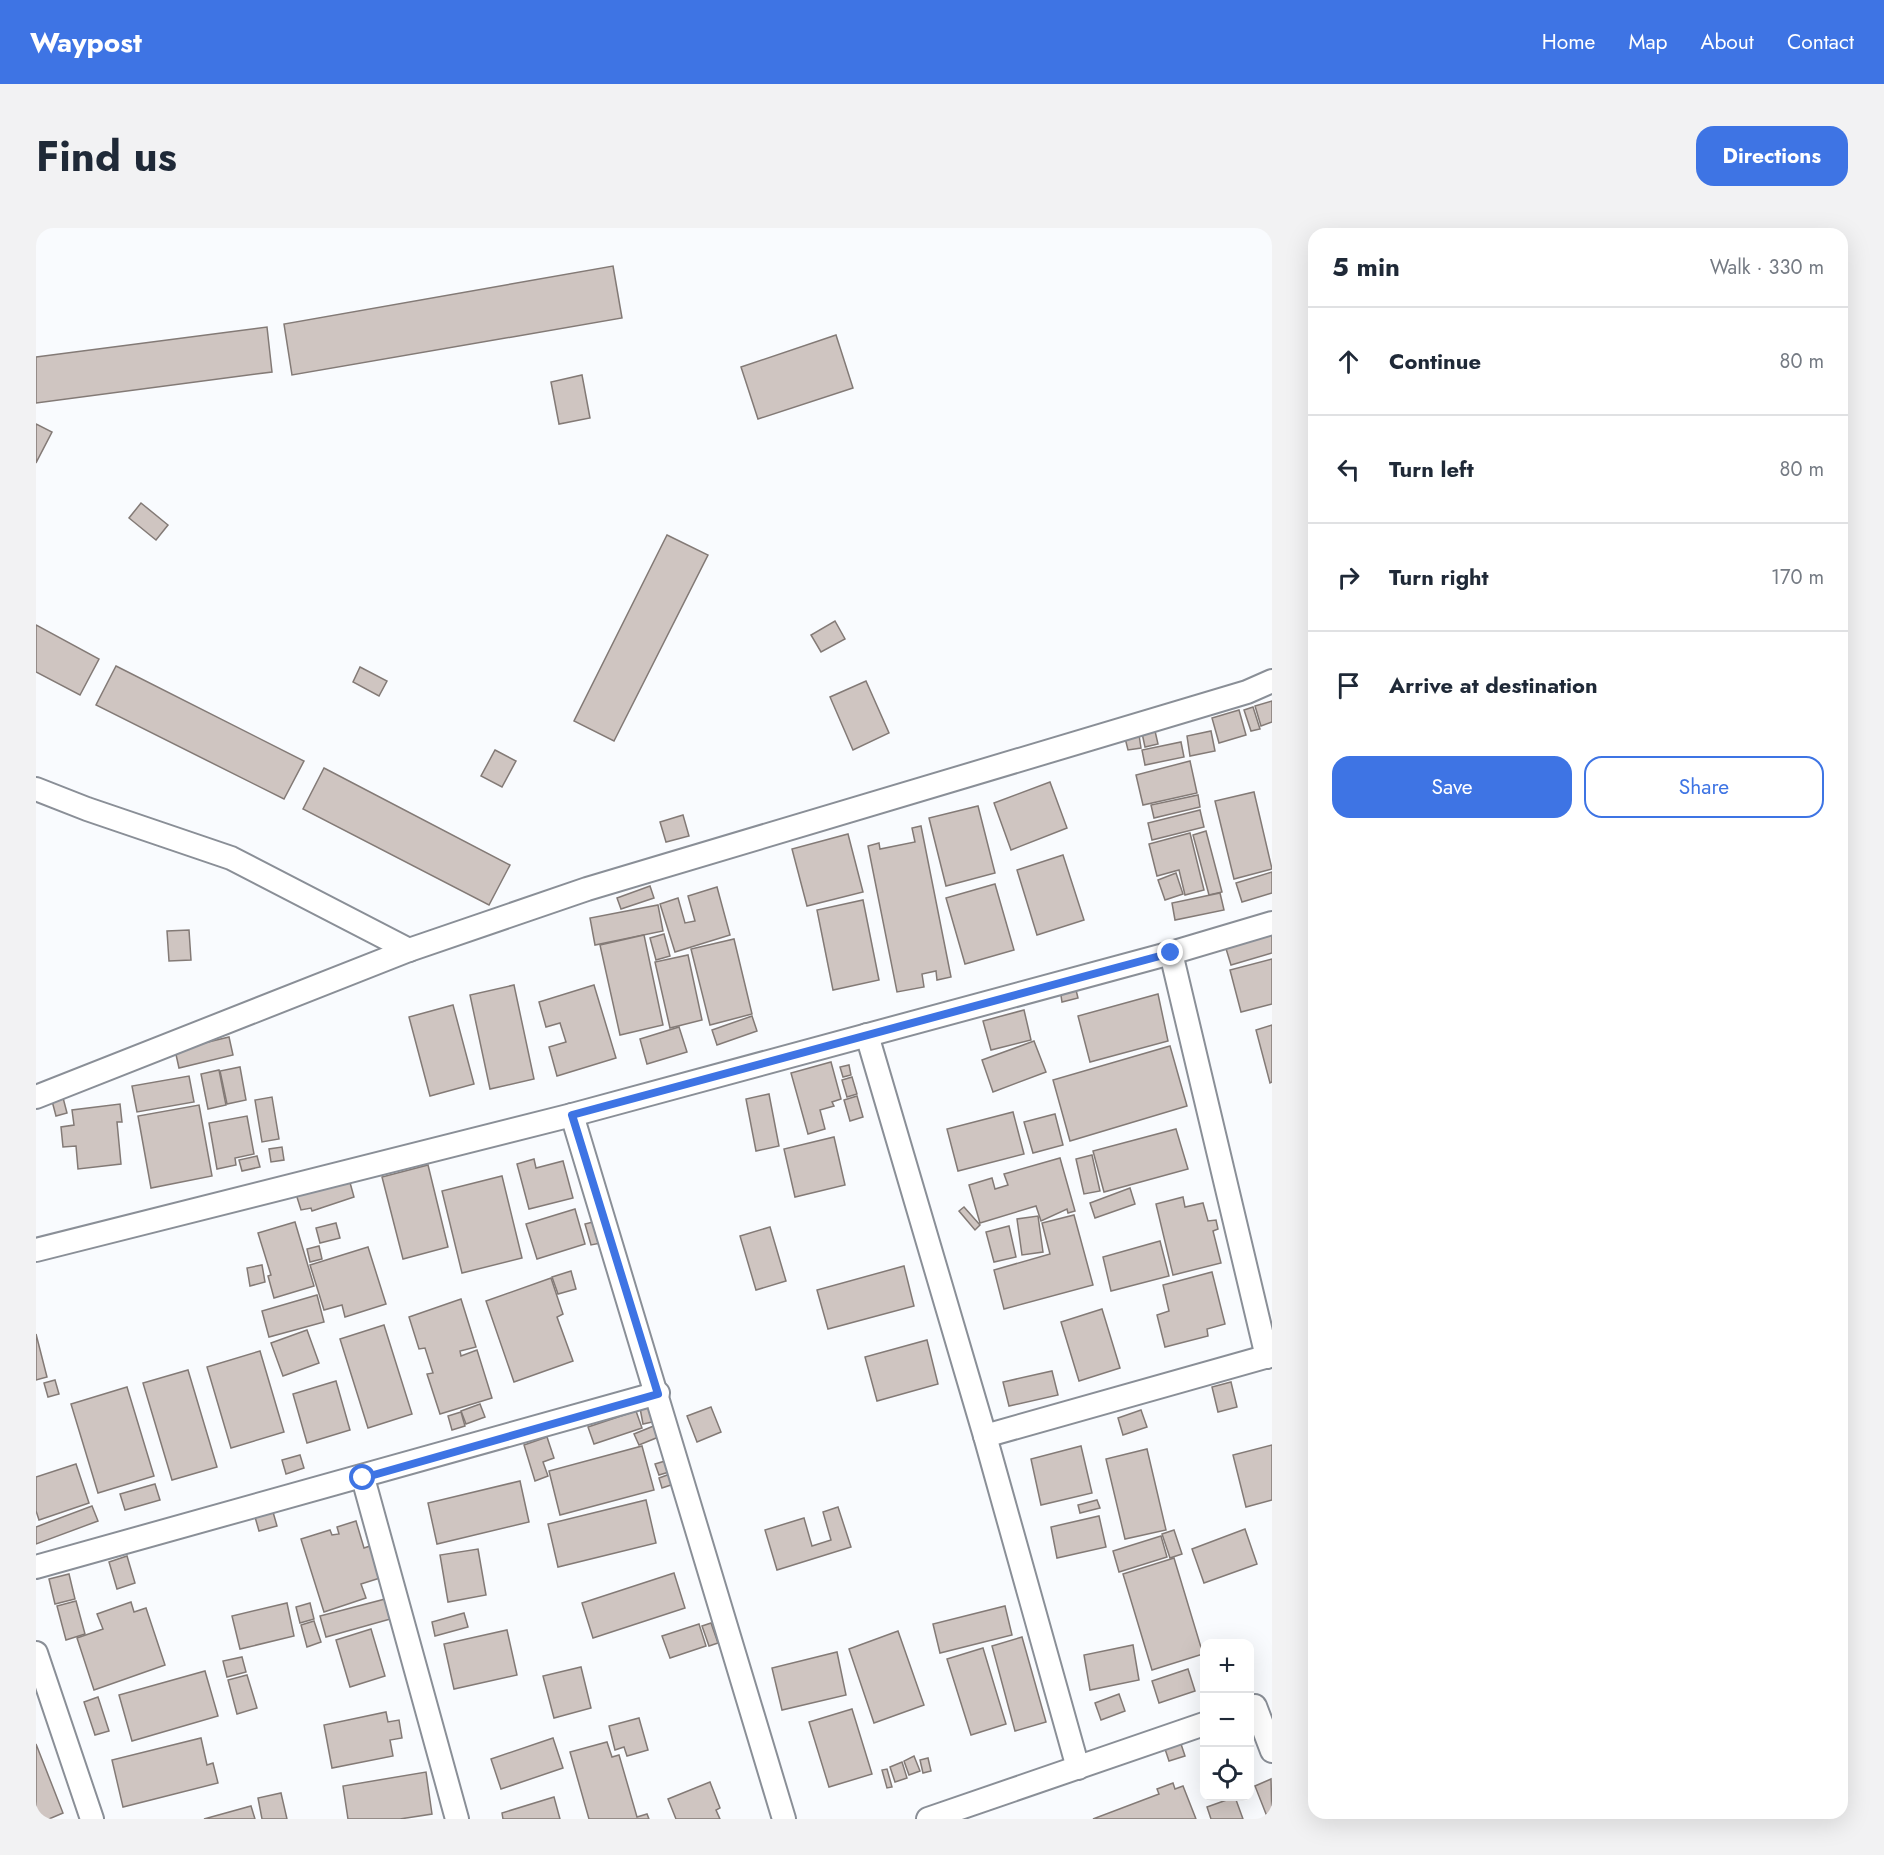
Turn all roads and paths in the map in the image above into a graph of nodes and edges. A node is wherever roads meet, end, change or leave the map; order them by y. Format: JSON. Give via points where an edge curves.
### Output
{"nodes":[{"id":1,"x":1272,"y":681,"type":"edge"},
{"id":2,"x":36,"y":789,"type":"edge"},
{"id":3,"x":1272,"y":923,"type":"edge"},
{"id":4,"x":410,"y":950,"type":"junction"},
{"id":5,"x":1171,"y":953,"type":"junction"},
{"id":6,"x":867,"y":1035,"type":"junction"},
{"id":7,"x":36,"y":1097,"type":"edge"},
{"id":8,"x":572,"y":1115,"type":"junction"},
{"id":9,"x":36,"y":1250,"type":"edge"},
{"id":10,"x":1269,"y":1356,"type":"edge"},
{"id":11,"x":658,"y":1394,"type":"junction"},
{"id":12,"x":985,"y":1436,"type":"junction"},
{"id":13,"x":363,"y":1478,"type":"junction"},
{"id":14,"x":36,"y":1567,"type":"edge"},
{"id":15,"x":36,"y":1653,"type":"edge"},
{"id":16,"x":1259,"y":1705,"type":"edge"},
{"id":17,"x":1200,"y":1725,"type":"edge"},
{"id":18,"x":1272,"y":1751,"type":"edge"},
{"id":19,"x":1078,"y":1768,"type":"junction"},
{"id":20,"x":969,"y":1813,"type":"edge"},
{"id":21,"x":92,"y":1819,"type":"edge"},
{"id":22,"x":457,"y":1819,"type":"edge"},
{"id":23,"x":784,"y":1819,"type":"edge"},
{"id":24,"x":928,"y":1819,"type":"edge"}],
"edges":[{"from":1,"to":4,"type":"street","via":[[1247,692],[587,889]]},
{"from":2,"to":4,"type":"street","via":[[231,858]]},
{"from":3,"to":5,"type":"street"},
{"from":4,"to":7,"type":"street"},
{"from":5,"to":6,"type":"street"},
{"from":5,"to":10,"type":"street"},
{"from":6,"to":8,"type":"street"},
{"from":6,"to":12,"type":"street"},
{"from":8,"to":9,"type":"street"},
{"from":8,"to":11,"type":"street"},
{"from":10,"to":12,"type":"street"},
{"from":11,"to":13,"type":"street"},
{"from":11,"to":23,"type":"street"},
{"from":12,"to":19,"type":"street"},
{"from":13,"to":14,"type":"street"},
{"from":13,"to":22,"type":"street"},
{"from":15,"to":21,"type":"street"},
{"from":16,"to":18,"type":"street"},
{"from":17,"to":19,"type":"street"},
{"from":19,"to":20,"type":"street"},
{"from":20,"to":24,"type":"street"}]}
